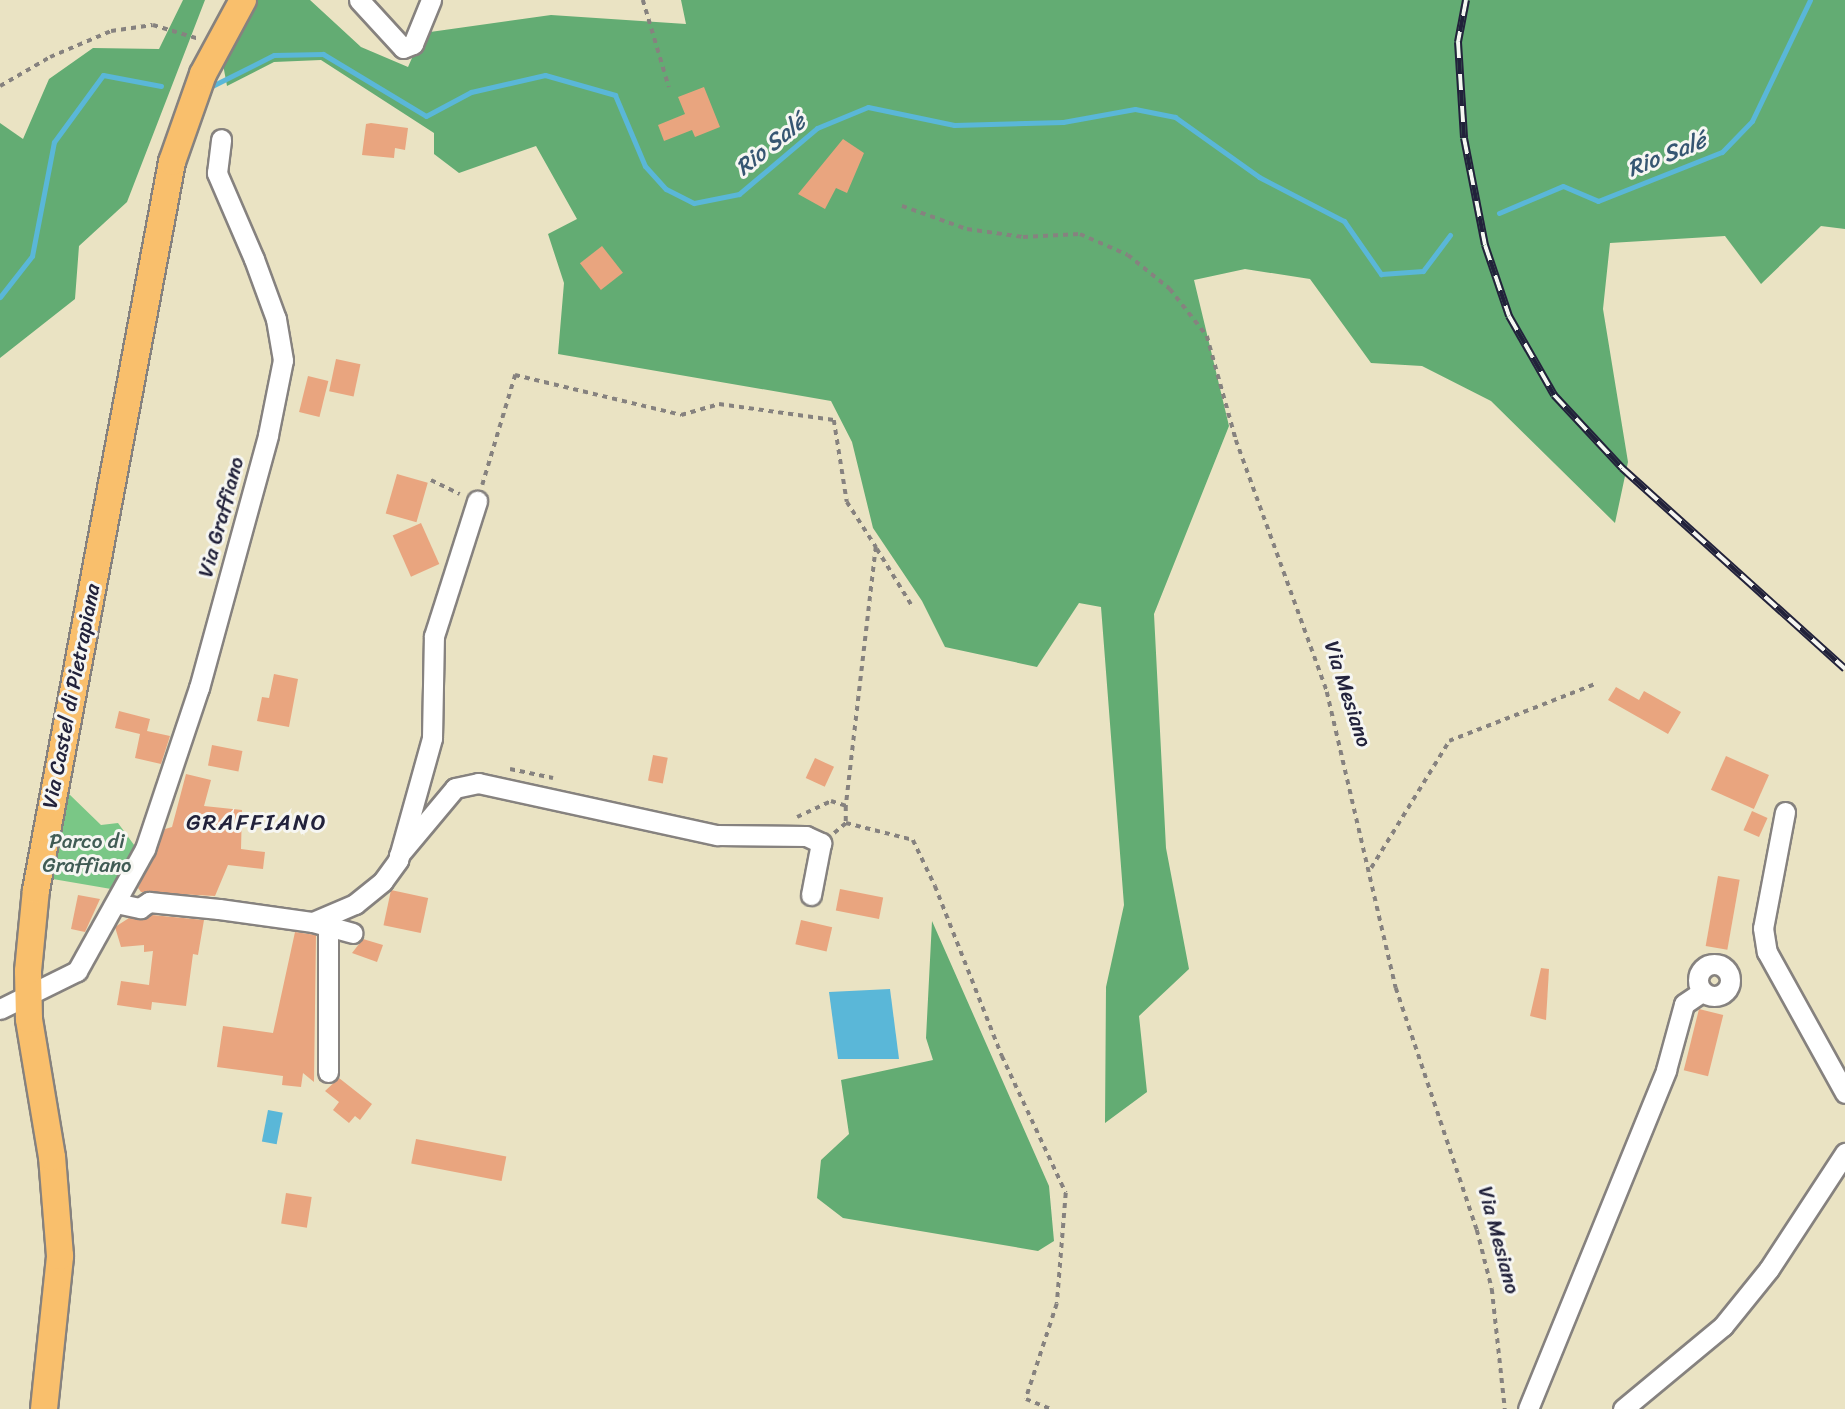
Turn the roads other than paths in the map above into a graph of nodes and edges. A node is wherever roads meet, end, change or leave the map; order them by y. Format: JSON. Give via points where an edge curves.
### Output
{"nodes":[{"id":1,"x":243,"y":0,"type":"edge"},
{"id":2,"x":359,"y":0,"type":"edge"},
{"id":3,"x":431,"y":0,"type":"edge"},
{"id":4,"x":220,"y":139,"type":"dead end"},
{"id":5,"x":477,"y":501,"type":"road end"},
{"id":6,"x":1785,"y":813,"type":"dead end"},
{"id":7,"x":399,"y":855,"type":"junction"},
{"id":8,"x":811,"y":895,"type":"dead end"},
{"id":9,"x":116,"y":903,"type":"junction"},
{"id":10,"x":321,"y":924,"type":"junction"},
{"id":11,"x":354,"y":933,"type":"dead end"},
{"id":12,"x":1702,"y":992,"type":"dead end"},
{"id":13,"x":27,"y":995,"type":"junction"},
{"id":14,"x":0,"y":1009,"type":"edge"},
{"id":15,"x":328,"y":1072,"type":"dead end"},
{"id":16,"x":1845,"y":1093,"type":"edge"},
{"id":17,"x":1845,"y":1153,"type":"edge"},
{"id":18,"x":44,"y":1409,"type":"edge"},
{"id":19,"x":1528,"y":1409,"type":"edge"},
{"id":20,"x":1623,"y":1409,"type":"edge"}],
"edges":[{"from":1,"to":13,"type":"main road","name":"Via Castel di Pietrapiana","via":[[184,124],[164,201],[41,862]]},
{"from":2,"to":3,"type":"street","via":[[403,48],[413,44]]},
{"from":4,"to":9,"type":"street","name":"Via Graffiano","via":[[217,173],[259,271],[284,360],[268,435],[180,751],[157,822]]},
{"from":5,"to":7,"type":"street","via":[[434,636],[432,738]]},
{"from":6,"to":16,"type":"street","via":[[1763,928],[1767,952]]},
{"from":7,"to":8,"type":"street","via":[[456,788],[478,783],[717,835],[806,836],[821,843]]},
{"from":7,"to":10,"type":"street","via":[[383,881]]},
{"from":9,"to":10,"type":"street","via":[[140,908],[149,902],[184,905]]},
{"from":9,"to":13,"type":"street","name":"Via Graffiano","via":[[78,971]]},
{"from":10,"to":11,"type":"street"},
{"from":10,"to":15,"type":"street"},
{"from":12,"to":19,"type":"street","via":[[1684,1004],[1666,1070]]},
{"from":13,"to":14,"type":"street","name":"Via Graffiano"},
{"from":13,"to":18,"type":"main road","name":"Via Castel di Pietrapiana","via":[[58,1203],[58,1300]]},
{"from":17,"to":20,"type":"street","via":[[1769,1269],[1723,1326]]}]}
